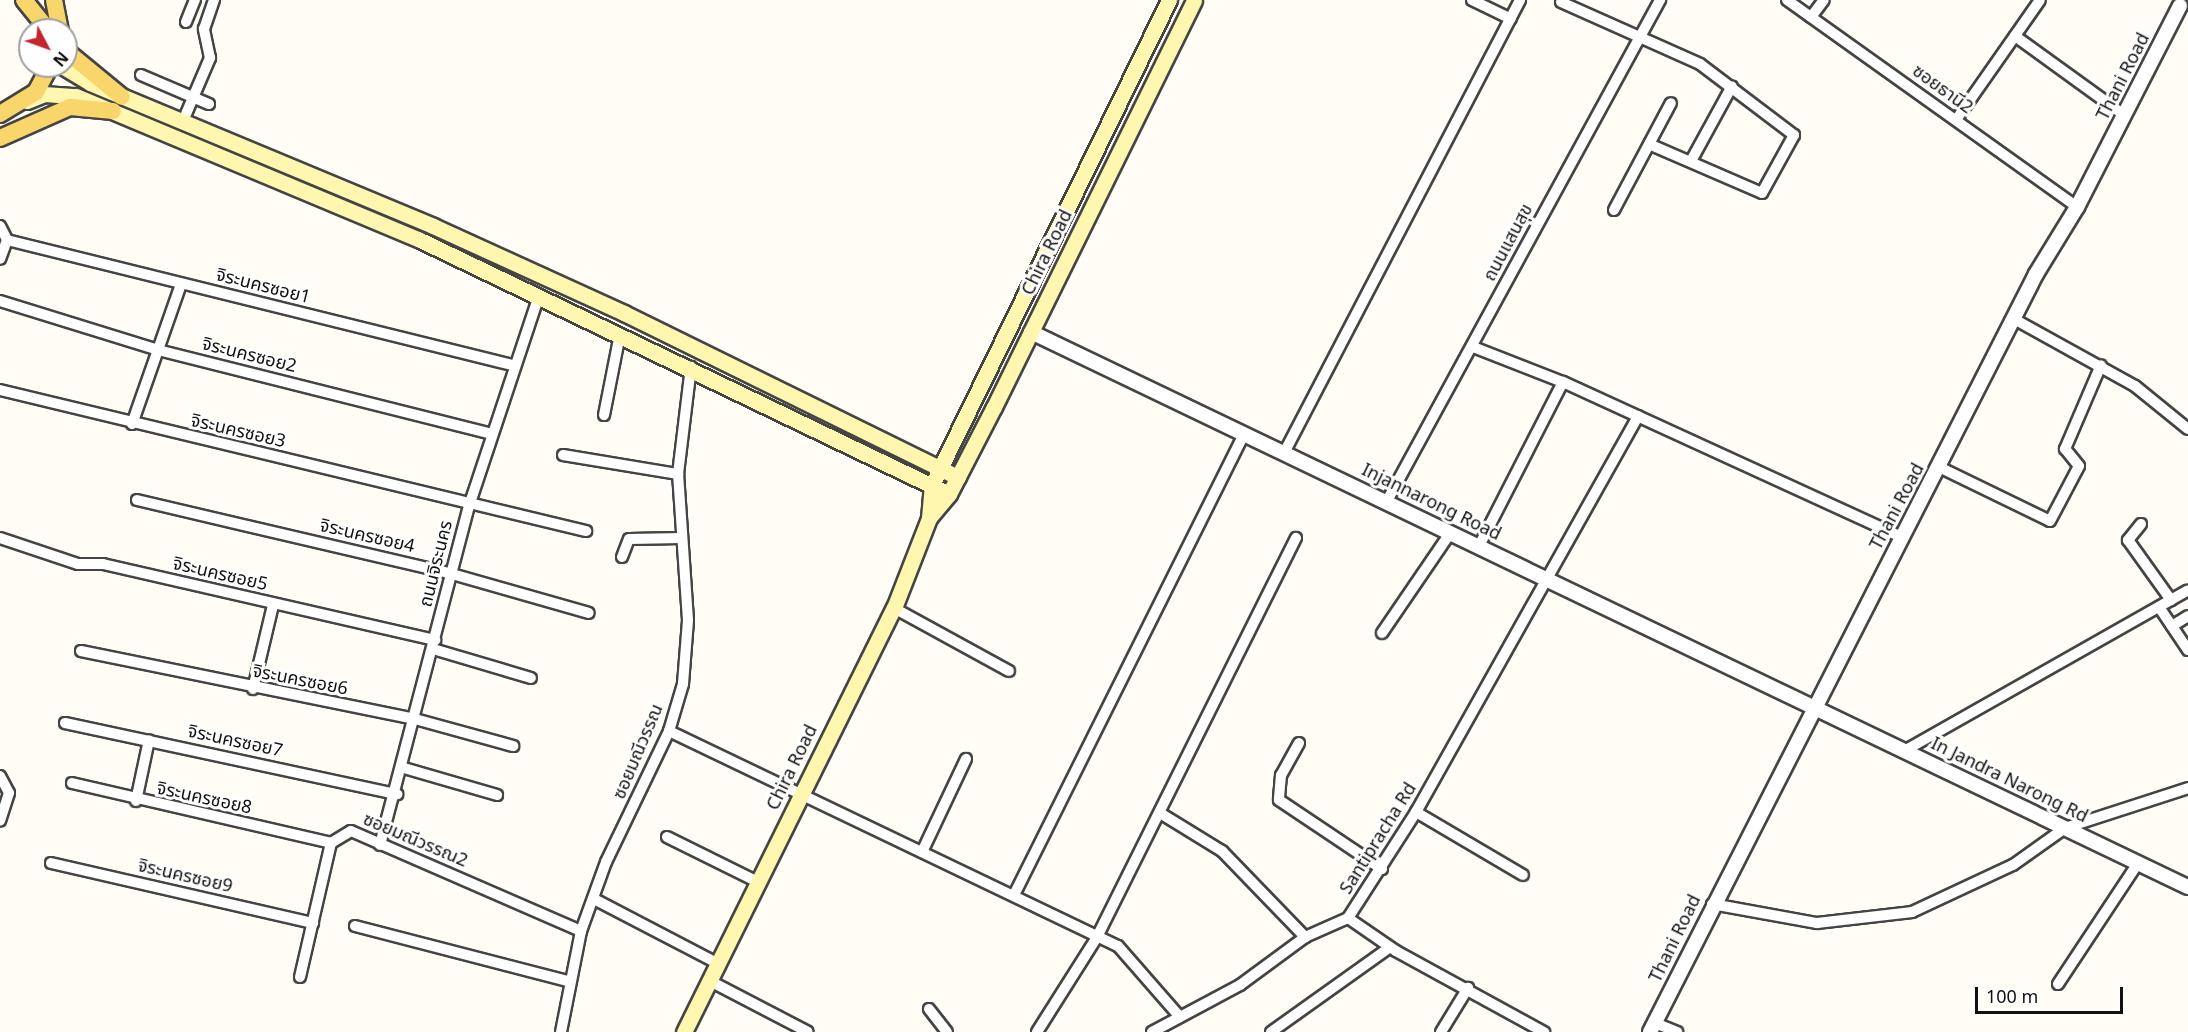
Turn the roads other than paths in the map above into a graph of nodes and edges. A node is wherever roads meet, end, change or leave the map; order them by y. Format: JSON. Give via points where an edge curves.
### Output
{"nodes":[{"id":1,"x":24,"y":0,"type":"edge"},
{"id":2,"x":54,"y":0,"type":"edge"},
{"id":3,"x":195,"y":0,"type":"edge"},
{"id":4,"x":214,"y":0,"type":"edge"},
{"id":5,"x":1180,"y":0,"type":"edge"},
{"id":6,"x":1193,"y":0,"type":"edge"},
{"id":7,"x":1472,"y":0,"type":"edge"},
{"id":8,"x":1520,"y":0,"type":"edge"},
{"id":9,"x":1660,"y":0,"type":"edge"},
{"id":10,"x":1787,"y":0,"type":"edge"},
{"id":11,"x":1824,"y":0,"type":"edge"},
{"id":12,"x":2040,"y":0,"type":"edge"},
{"id":13,"x":1561,"y":2,"type":"dead end"},
{"id":14,"x":2181,"y":4,"type":"edge"},
{"id":15,"x":1167,"y":5,"type":"edge"},
{"id":16,"x":36,"y":6,"type":"edge"},
{"id":17,"x":1811,"y":17,"type":"junction"},
{"id":18,"x":58,"y":18,"type":"edge"},
{"id":19,"x":1185,"y":19,"type":"junction"},
{"id":20,"x":1511,"y":19,"type":"junction"},
{"id":21,"x":186,"y":22,"type":"dead end"},
{"id":22,"x":2015,"y":36,"type":"junction"},
{"id":23,"x":1636,"y":39,"type":"junction"},
{"id":24,"x":78,"y":63,"type":"edge"},
{"id":25,"x":141,"y":75,"type":"dead end"},
{"id":26,"x":78,"y":77,"type":"edge"},
{"id":27,"x":39,"y":78,"type":"edge"},
{"id":28,"x":1732,"y":86,"type":"junction"},
{"id":29,"x":194,"y":98,"type":"junction"},
{"id":30,"x":1671,"y":103,"type":"dead end"},
{"id":31,"x":117,"y":104,"type":"junction"},
{"id":32,"x":209,"y":104,"type":"dead end"},
{"id":33,"x":8,"y":110,"type":"edge"},
{"id":34,"x":2124,"y":115,"type":"junction"},
{"id":35,"x":1956,"y":120,"type":"junction"},
{"id":36,"x":183,"y":121,"type":"junction"},
{"id":37,"x":0,"y":138,"type":"edge"},
{"id":38,"x":1649,"y":144,"type":"junction"},
{"id":39,"x":1691,"y":161,"type":"junction"},
{"id":40,"x":2077,"y":207,"type":"junction"},
{"id":41,"x":1614,"y":210,"type":"dead end"},
{"id":42,"x":0,"y":226,"type":"edge"},
{"id":43,"x":6,"y":240,"type":"junction"},
{"id":44,"x":0,"y":259,"type":"edge"},
{"id":45,"x":181,"y":284,"type":"junction"},
{"id":46,"x":539,"y":295,"type":"junction"},
{"id":47,"x":0,"y":301,"type":"edge"},
{"id":48,"x":2014,"y":319,"type":"junction"},
{"id":49,"x":1031,"y":332,"type":"junction"},
{"id":50,"x":620,"y":334,"type":"junction"},
{"id":51,"x":1473,"y":347,"type":"junction"},
{"id":52,"x":158,"y":350,"type":"junction"},
{"id":53,"x":2101,"y":365,"type":"junction"},
{"id":54,"x":512,"y":366,"type":"junction"},
{"id":55,"x":691,"y":367,"type":"junction"},
{"id":56,"x":1563,"y":382,"type":"junction"},
{"id":57,"x":0,"y":390,"type":"edge"},
{"id":58,"x":604,"y":415,"type":"dead end"},
{"id":59,"x":1638,"y":416,"type":"junction"},
{"id":60,"x":132,"y":424,"type":"junction"},
{"id":61,"x":2188,"y":429,"type":"edge"},
{"id":62,"x":492,"y":434,"type":"junction"},
{"id":63,"x":1244,"y":434,"type":"junction"},
{"id":64,"x":1284,"y":453,"type":"junction"},
{"id":65,"x":563,"y":454,"type":"dead end"},
{"id":66,"x":1939,"y":467,"type":"junction"},
{"id":67,"x":940,"y":468,"type":"junction"},
{"id":68,"x":678,"y":474,"type":"junction"},
{"id":69,"x":958,"y":477,"type":"junction"},
{"id":70,"x":932,"y":485,"type":"junction"},
{"id":71,"x":949,"y":494,"type":"junction"},
{"id":72,"x":137,"y":500,"type":"dead end"},
{"id":73,"x":1387,"y":501,"type":"junction"},
{"id":74,"x":470,"y":503,"type":"junction"},
{"id":75,"x":929,"y":518,"type":"junction"},
{"id":76,"x":2141,"y":524,"type":"dead end"},
{"id":77,"x":586,"y":531,"type":"dead end"},
{"id":78,"x":1451,"y":532,"type":"junction"},
{"id":79,"x":1902,"y":537,"type":"junction"},
{"id":80,"x":0,"y":538,"type":"edge"},
{"id":81,"x":682,"y":538,"type":"junction"},
{"id":82,"x":1296,"y":538,"type":"dead end"},
{"id":83,"x":1479,"y":546,"type":"junction"},
{"id":84,"x":622,"y":557,"type":"dead end"},
{"id":85,"x":452,"y":574,"type":"junction"},
{"id":86,"x":1550,"y":580,"type":"junction"},
{"id":87,"x":2188,"y":590,"type":"edge"},
{"id":88,"x":2171,"y":600,"type":"junction"},
{"id":89,"x":273,"y":605,"type":"junction"},
{"id":90,"x":2159,"y":607,"type":"junction"},
{"id":91,"x":894,"y":608,"type":"junction"},
{"id":92,"x":588,"y":613,"type":"dead end"},
{"id":93,"x":2188,"y":616,"type":"edge"},
{"id":94,"x":2172,"y":627,"type":"junction"},
{"id":95,"x":1382,"y":633,"type":"dead end"},
{"id":96,"x":434,"y":645,"type":"junction"},
{"id":97,"x":2188,"y":650,"type":"edge"},
{"id":98,"x":81,"y":651,"type":"dead end"},
{"id":99,"x":1009,"y":671,"type":"dead end"},
{"id":100,"x":531,"y":678,"type":"dead end"},
{"id":101,"x":253,"y":689,"type":"junction"},
{"id":102,"x":1816,"y":707,"type":"junction"},
{"id":103,"x":415,"y":719,"type":"junction"},
{"id":104,"x":65,"y":723,"type":"dead end"},
{"id":105,"x":669,"y":731,"type":"junction"},
{"id":106,"x":149,"y":740,"type":"junction"},
{"id":107,"x":1299,"y":743,"type":"dead end"},
{"id":108,"x":513,"y":746,"type":"dead end"},
{"id":109,"x":1904,"y":751,"type":"junction"},
{"id":110,"x":966,"y":759,"type":"dead end"},
{"id":111,"x":404,"y":768,"type":"junction"},
{"id":112,"x":0,"y":776,"type":"edge"},
{"id":113,"x":72,"y":783,"type":"dead end"},
{"id":114,"x":2188,"y":788,"type":"edge"},
{"id":115,"x":802,"y":793,"type":"junction"},
{"id":116,"x":397,"y":794,"type":"junction"},
{"id":117,"x":497,"y":795,"type":"dead end"},
{"id":118,"x":136,"y":801,"type":"junction"},
{"id":119,"x":1416,"y":812,"type":"junction"},
{"id":120,"x":1160,"y":813,"type":"junction"},
{"id":121,"x":0,"y":821,"type":"edge"},
{"id":122,"x":2065,"y":828,"type":"junction"},
{"id":123,"x":667,"y":837,"type":"dead end"},
{"id":124,"x":331,"y":843,"type":"junction"},
{"id":125,"x":380,"y":844,"type":"junction"},
{"id":126,"x":922,"y":852,"type":"junction"},
{"id":127,"x":51,"y":863,"type":"dead end"},
{"id":128,"x":2138,"y":863,"type":"junction"},
{"id":129,"x":1382,"y":869,"type":"junction"},
{"id":130,"x":1523,"y":875,"type":"dead end"},
{"id":131,"x":758,"y":882,"type":"junction"},
{"id":132,"x":2188,"y":887,"type":"edge"},
{"id":133,"x":1014,"y":895,"type":"junction"},
{"id":134,"x":594,"y":899,"type":"junction"},
{"id":135,"x":1712,"y":904,"type":"junction"},
{"id":136,"x":1348,"y":918,"type":"junction"},
{"id":137,"x":313,"y":923,"type":"junction"},
{"id":138,"x":355,"y":926,"type":"dead end"},
{"id":139,"x":581,"y":931,"type":"junction"},
{"id":140,"x":1097,"y":937,"type":"junction"},
{"id":141,"x":1305,"y":937,"type":"junction"},
{"id":142,"x":1390,"y":947,"type":"junction"},
{"id":143,"x":718,"y":963,"type":"junction"},
{"id":144,"x":300,"y":977,"type":"dead end"},
{"id":145,"x":567,"y":981,"type":"junction"},
{"id":146,"x":710,"y":981,"type":"junction"},
{"id":147,"x":2058,"y":984,"type":"dead end"},
{"id":148,"x":1468,"y":988,"type":"junction"},
{"id":149,"x":929,"y":1010,"type":"dead end"},
{"id":150,"x":1180,"y":1017,"type":"junction"},
{"id":151,"x":1653,"y":1027,"type":"edge"},
{"id":152,"x":561,"y":1032,"type":"edge"},
{"id":153,"x":684,"y":1032,"type":"edge"},
{"id":154,"x":808,"y":1032,"type":"edge"},
{"id":155,"x":947,"y":1032,"type":"edge"},
{"id":156,"x":1037,"y":1032,"type":"edge"},
{"id":157,"x":1152,"y":1032,"type":"edge"},
{"id":158,"x":1271,"y":1032,"type":"edge"},
{"id":159,"x":1441,"y":1032,"type":"edge"},
{"id":160,"x":1544,"y":1032,"type":"edge"},
{"id":161,"x":1677,"y":1032,"type":"edge"}],
"edges":[{"from":1,"to":16,"type":"main road"},
{"from":2,"to":18,"type":"main road"},
{"from":3,"to":21,"type":"street"},
{"from":4,"to":29,"type":"street","via":[[204,29],[210,58]]},
{"from":5,"to":6,"type":"main road"},
{"from":6,"to":19,"type":"main road","name":"Chira Road"},
{"from":7,"to":20,"type":"street"},
{"from":8,"to":20,"type":"street"},
{"from":9,"to":23,"type":"street","name":"ถนนแสนสุข"},
{"from":10,"to":17,"type":"street","name":"ซอยธานี2"},
{"from":11,"to":17,"type":"street"},
{"from":12,"to":22,"type":"street"},
{"from":13,"to":23,"type":"street"},
{"from":14,"to":34,"type":"street","name":"Thani Road"},
{"from":15,"to":19,"type":"main road","via":[[1178,5]]},
{"from":15,"to":67,"type":"main road","name":"Chira Road"},
{"from":17,"to":35,"type":"street","name":"ซอยธานี2"},
{"from":19,"to":49,"type":"main road","name":"Chira Road"},
{"from":20,"to":64,"type":"street"},
{"from":22,"to":34,"type":"street"},
{"from":22,"to":35,"type":"street"},
{"from":23,"to":28,"type":"street","via":[[1700,64]]},
{"from":23,"to":51,"type":"street","name":"ถนนแสนสุข"},
{"from":24,"to":31,"type":"main road"},
{"from":25,"to":29,"type":"street"},
{"from":26,"to":31,"type":"main road"},
{"from":27,"to":33,"type":"main road"},
{"from":28,"to":39,"type":"street"},
{"from":28,"to":39,"type":"street","via":[[1794,135],[1762,193]]},
{"from":29,"to":32,"type":"street"},
{"from":29,"to":36,"type":"street"},
{"from":30,"to":38,"type":"street"},
{"from":31,"to":33,"type":"main road","via":[[57,93]]},
{"from":31,"to":36,"type":"main road","via":[[147,107]]},
{"from":31,"to":37,"type":"main road","via":[[70,107]]},
{"from":31,"to":46,"type":"main road","via":[[140,122]]},
{"from":34,"to":40,"type":"street","name":"Thani Road"},
{"from":35,"to":40,"type":"street","name":"ซอยธานี2"},
{"from":36,"to":67,"type":"main road","via":[[624,313]]},
{"from":38,"to":39,"type":"street"},
{"from":38,"to":41,"type":"street"},
{"from":40,"to":48,"type":"street","name":"Thani Road"},
{"from":42,"to":43,"type":"street"},
{"from":43,"to":44,"type":"street"},
{"from":43,"to":45,"type":"street","name":"จิระนครซอย1"},
{"from":45,"to":52,"type":"street"},
{"from":45,"to":54,"type":"street","name":"จิระนครซอย1"},
{"from":46,"to":50,"type":"main road"},
{"from":46,"to":54,"type":"street","name":"ถนนจิระนคร"},
{"from":47,"to":52,"type":"street","name":"จิระนครซอย2"},
{"from":48,"to":53,"type":"street"},
{"from":48,"to":66,"type":"street","name":"Thani Road"},
{"from":49,"to":63,"type":"street","name":"Injannarong Road"},
{"from":49,"to":69,"type":"main road","name":"Chira Road"},
{"from":50,"to":55,"type":"main road"},
{"from":50,"to":58,"type":"street"},
{"from":51,"to":56,"type":"street"},
{"from":51,"to":73,"type":"street","name":"ถนนแสนสุข"},
{"from":52,"to":60,"type":"street"},
{"from":52,"to":62,"type":"street","name":"จิระนครซอย2"},
{"from":53,"to":61,"type":"street"},
{"from":53,"to":66,"type":"street","via":[[2065,449],[2079,466],[2050,521]]},
{"from":54,"to":62,"type":"street","name":"ถนนจิระนคร"},
{"from":55,"to":68,"type":"street","name":"ซอยมณีวรรณ"},
{"from":55,"to":70,"type":"main road"},
{"from":56,"to":59,"type":"street"},
{"from":56,"to":83,"type":"street"},
{"from":57,"to":60,"type":"street","name":"จิระนครซอย3"},
{"from":59,"to":79,"type":"street"},
{"from":59,"to":86,"type":"street","name":"Santipracha Rd"},
{"from":60,"to":74,"type":"street","name":"จิระนครซอย3"},
{"from":62,"to":74,"type":"street","name":"ถนนจิระนคร"},
{"from":63,"to":64,"type":"street","name":"Injannarong Road"},
{"from":63,"to":133,"type":"street"},
{"from":64,"to":73,"type":"street","name":"Injannarong Road"},
{"from":65,"to":68,"type":"street"},
{"from":66,"to":79,"type":"street","name":"Thani Road"},
{"from":67,"to":69,"type":"main road"},
{"from":67,"to":70,"type":"main road","name":"Chira Road"},
{"from":68,"to":81,"type":"street","name":"ซอยมณีวรรณ"},
{"from":69,"to":71,"type":"main road","name":"Chira Road"},
{"from":70,"to":71,"type":"main road"},
{"from":70,"to":75,"type":"main road","name":"Chira Road"},
{"from":71,"to":75,"type":"main road","name":"Chira Road"},
{"from":72,"to":85,"type":"street","name":"จิระนครซอย4"},
{"from":73,"to":78,"type":"street","name":"Injannarong Road"},
{"from":74,"to":77,"type":"street","name":"จิระนครซอย3"},
{"from":74,"to":85,"type":"street","name":"ถนนจิระนคร"},
{"from":75,"to":91,"type":"main road","name":"Chira Road"},
{"from":76,"to":88,"type":"street","via":[[2128,540]]},
{"from":78,"to":83,"type":"street","name":"Injannarong Road"},
{"from":78,"to":95,"type":"street"},
{"from":79,"to":102,"type":"street","name":"Thani Road"},
{"from":80,"to":89,"type":"street","name":"จิระนครซอย5","via":[[78,564],[103,564]]},
{"from":81,"to":84,"type":"street","via":[[629,539]]},
{"from":81,"to":105,"type":"street","name":"ซอยมณีวรรณ","via":[[688,620],[683,684]]},
{"from":82,"to":120,"type":"street"},
{"from":83,"to":86,"type":"street","name":"Injannarong Road"},
{"from":85,"to":92,"type":"street","name":"จิระนครซอย4"},
{"from":85,"to":96,"type":"street","name":"ถนนจิระนคร"},
{"from":86,"to":102,"type":"street","name":"Injannarong Road"},
{"from":86,"to":119,"type":"street","name":"Santipracha Rd"},
{"from":87,"to":88,"type":"street"},
{"from":88,"to":90,"type":"street"},
{"from":89,"to":96,"type":"street","name":"จิระนครซอย5"},
{"from":89,"to":101,"type":"street"},
{"from":90,"to":94,"type":"street"},
{"from":90,"to":109,"type":"street"},
{"from":91,"to":99,"type":"street"},
{"from":91,"to":115,"type":"main road","name":"Chira Road"},
{"from":93,"to":94,"type":"street"},
{"from":94,"to":97,"type":"street"},
{"from":96,"to":100,"type":"street","name":"จิระนครซอย5"},
{"from":96,"to":103,"type":"street","name":"ถนนจิระนคร"},
{"from":98,"to":101,"type":"street","name":"จิระนครซอย6"},
{"from":101,"to":103,"type":"street","name":"จิระนครซอย6"},
{"from":102,"to":109,"type":"street","name":"In Jandra Narong Rd"},
{"from":102,"to":135,"type":"street","name":"Thani Road"},
{"from":103,"to":108,"type":"street","name":"จิระนครซอย6"},
{"from":103,"to":111,"type":"street","name":"ถนนจิระนคร"},
{"from":104,"to":106,"type":"street","name":"จิระนครซอย7"},
{"from":105,"to":115,"type":"street"},
{"from":105,"to":134,"type":"street","name":"ซอยมณีวรรณ","via":[[606,862]]},
{"from":106,"to":116,"type":"street","name":"จิระนครซอย7"},
{"from":106,"to":118,"type":"street"},
{"from":107,"to":129,"type":"street","via":[[1281,775],[1279,800]]},
{"from":109,"to":122,"type":"street","name":"In Jandra Narong Rd"},
{"from":110,"to":126,"type":"street"},
{"from":111,"to":116,"type":"street","name":"ถนนจิระนคร"},
{"from":111,"to":117,"type":"street"},
{"from":112,"to":121,"type":"street","via":[[9,793]]},
{"from":113,"to":118,"type":"street","name":"จิระนครซอย8"},
{"from":114,"to":122,"type":"street"},
{"from":115,"to":126,"type":"street"},
{"from":115,"to":131,"type":"main road","name":"Chira Road"},
{"from":116,"to":125,"type":"street","name":"ถนนจิระนคร"},
{"from":118,"to":124,"type":"street","name":"จิระนครซอย8"},
{"from":119,"to":129,"type":"street","name":"Santipracha Rd"},
{"from":119,"to":130,"type":"street"},
{"from":120,"to":140,"type":"street"},
{"from":120,"to":141,"type":"street","via":[[1222,851]]},
{"from":122,"to":128,"type":"street","name":"In Jandra Narong Rd"},
{"from":122,"to":135,"type":"street","via":[[2013,865],[1940,903],[1887,918],[1817,923]]},
{"from":123,"to":131,"type":"street"},
{"from":124,"to":125,"type":"street","name":"ซอยมณีวรรณ2","via":[[351,831]]},
{"from":124,"to":137,"type":"street"},
{"from":125,"to":139,"type":"street","name":"ซอยมณีวรรณ2"},
{"from":126,"to":133,"type":"street"},
{"from":127,"to":137,"type":"street","name":"จิระนครซอย9"},
{"from":128,"to":132,"type":"street","name":"In Jandra Narong Rd"},
{"from":128,"to":147,"type":"street"},
{"from":129,"to":136,"type":"street","name":"Santipracha Rd"},
{"from":131,"to":143,"type":"main road","name":"Chira Road"},
{"from":133,"to":140,"type":"street"},
{"from":134,"to":139,"type":"street","name":"ซอยมณีวรรณ"},
{"from":134,"to":143,"type":"street"},
{"from":135,"to":151,"type":"street","name":"Thani Road"},
{"from":136,"to":141,"type":"street","name":"Santipracha Rd"},
{"from":136,"to":142,"type":"street"},
{"from":137,"to":144,"type":"street"},
{"from":138,"to":145,"type":"street"},
{"from":139,"to":145,"type":"street","name":"ซอยมณีวรรณ"},
{"from":140,"to":150,"type":"street","via":[[1118,946]]},
{"from":140,"to":156,"type":"street"},
{"from":141,"to":150,"type":"street","name":"Santipracha Rd","via":[[1240,985]]},
{"from":142,"to":148,"type":"street"},
{"from":142,"to":158,"type":"street"},
{"from":143,"to":146,"type":"main road","name":"Chira Road"},
{"from":145,"to":152,"type":"street","name":"ซอยมณีวรรณ"},
{"from":146,"to":153,"type":"main road","name":"Chira Road"},
{"from":146,"to":154,"type":"street"},
{"from":148,"to":159,"type":"street"},
{"from":148,"to":160,"type":"street"},
{"from":149,"to":155,"type":"street"},
{"from":150,"to":157,"type":"street","name":"Santipracha Rd"},
{"from":151,"to":161,"type":"street"}]}
